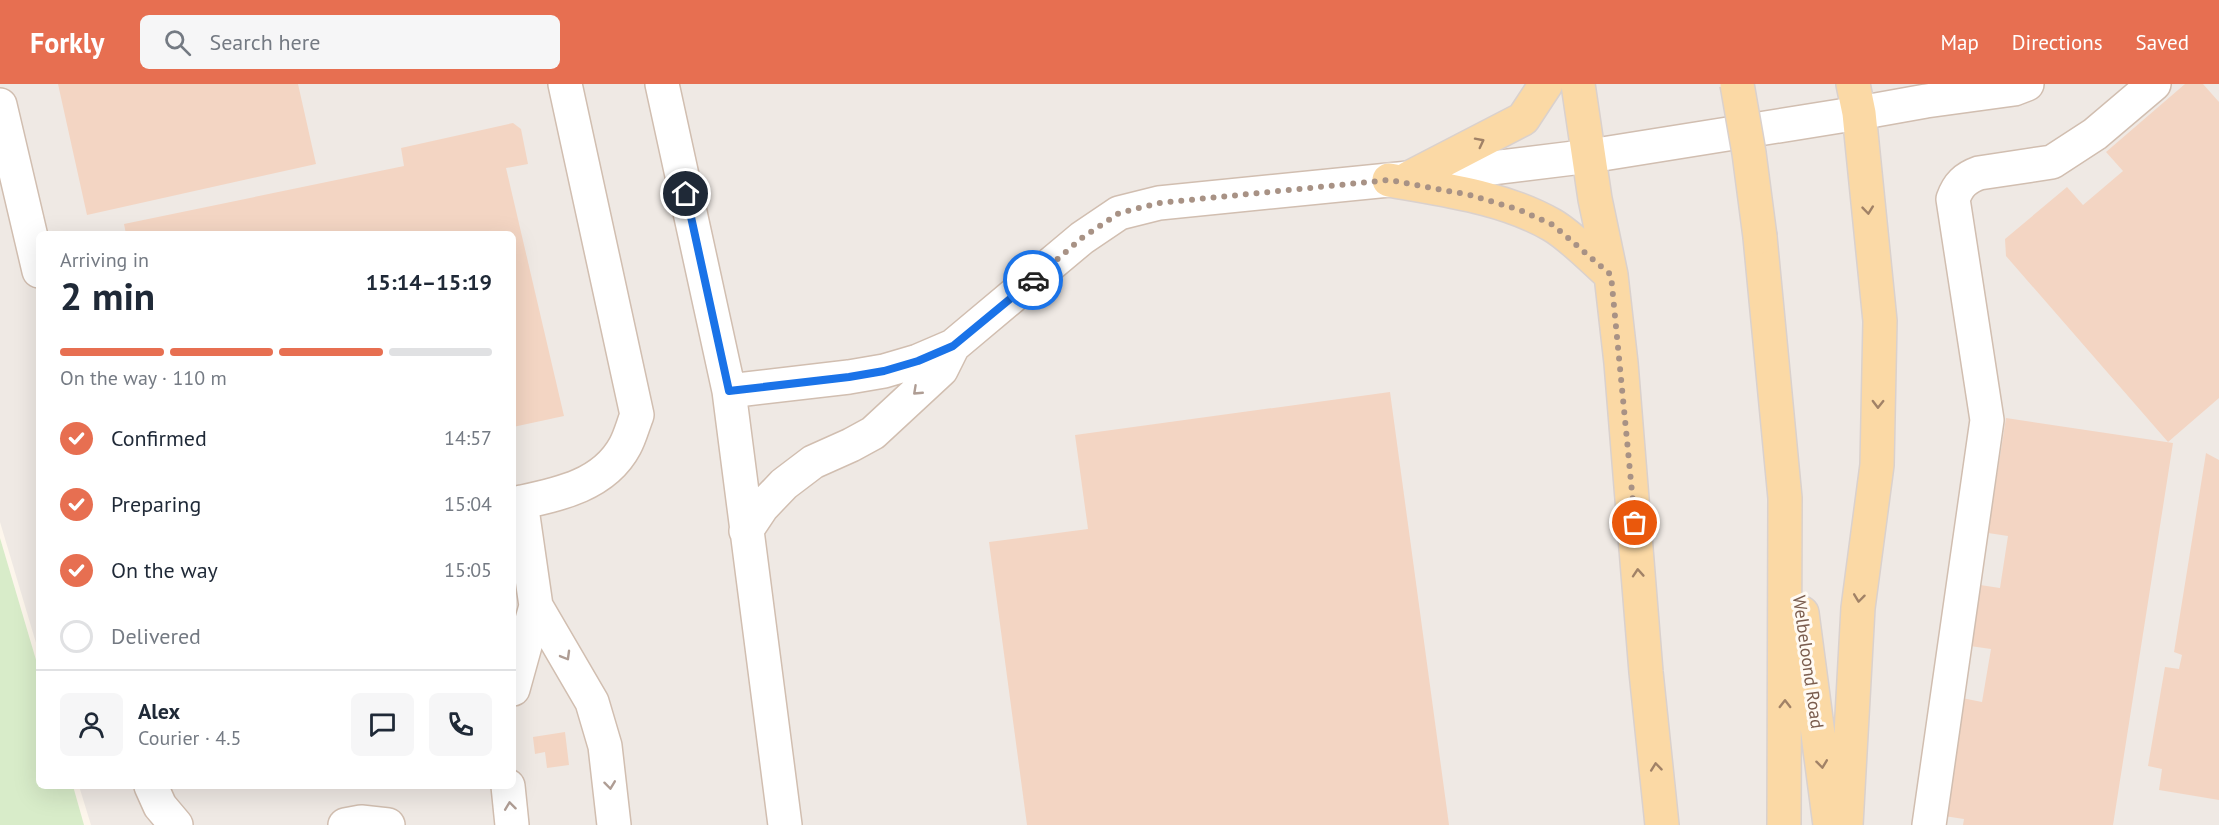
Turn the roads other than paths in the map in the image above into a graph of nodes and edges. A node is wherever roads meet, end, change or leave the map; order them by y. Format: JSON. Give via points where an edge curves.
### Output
{"nodes":[{"id":1,"x":565,"y":84,"type":"edge"},
{"id":2,"x":662,"y":84,"type":"edge"},
{"id":3,"x":1546,"y":84,"type":"edge"},
{"id":4,"x":1578,"y":84,"type":"edge"},
{"id":5,"x":1737,"y":84,"type":"edge"},
{"id":6,"x":2027,"y":84,"type":"edge"},
{"id":7,"x":2154,"y":84,"type":"edge"},
{"id":8,"x":1856,"y":99,"type":"edge"},
{"id":9,"x":0,"y":105,"type":"edge"},
{"id":10,"x":1590,"y":156,"type":"junction"},
{"id":11,"x":1399,"y":179,"type":"junction"},
{"id":12,"x":36,"y":259,"type":"edge"},
{"id":13,"x":1611,"y":275,"type":"junction"},
{"id":14,"x":953,"y":346,"type":"junction"},
{"id":15,"x":729,"y":391,"type":"junction"},
{"id":16,"x":1785,"y":498,"type":"junction"},
{"id":17,"x":517,"y":503,"type":"edge"},
{"id":18,"x":746,"y":531,"type":"junction"},
{"id":19,"x":536,"y":606,"type":"junction"},
{"id":20,"x":516,"y":678,"type":"edge"},
{"id":21,"x":152,"y":789,"type":"edge"},
{"id":22,"x":508,"y":789,"type":"edge"},
{"id":23,"x":176,"y":825,"type":"edge"},
{"id":24,"x":345,"y":825,"type":"edge"},
{"id":25,"x":388,"y":825,"type":"edge"},
{"id":26,"x":513,"y":825,"type":"edge"},
{"id":27,"x":614,"y":825,"type":"edge"},
{"id":28,"x":785,"y":825,"type":"edge"},
{"id":29,"x":1662,"y":825,"type":"edge"},
{"id":30,"x":1784,"y":825,"type":"edge"},
{"id":31,"x":1830,"y":825,"type":"edge"},
{"id":32,"x":1846,"y":825,"type":"edge"},
{"id":33,"x":1929,"y":825,"type":"edge"}],
"edges":[{"from":1,"to":17,"type":"street","via":[[637,415],[626,446],[591,481],[560,494]]},
{"from":2,"to":15,"type":"street"},
{"from":11,"to":3,"type":"main road","one_way":true,"via":[[1523,118]]},
{"from":4,"to":10,"type":"main road"},
{"from":5,"to":16,"type":"main road","bridge":true,"via":[[1760,237]]},
{"from":6,"to":8,"type":"street","via":[[1926,100]]},
{"from":7,"to":33,"type":"street","via":[[2095,134],[2052,162],[1979,173],[1956,190],[1954,208],[1987,420]]},
{"from":8,"to":10,"type":"street"},
{"from":8,"to":32,"type":"main road","one_way":true,"via":[[1880,321],[1877,465],[1858,608]]},
{"from":9,"to":12,"type":"street"},
{"from":10,"to":11,"type":"street"},
{"from":10,"to":13,"type":"main road"},
{"from":11,"to":13,"type":"main road","via":[[1520,210],[1553,225]]},
{"from":11,"to":14,"type":"street","via":[[1159,203],[1119,213],[1082,238]]},
{"from":29,"to":13,"type":"main road","one_way":true},
{"from":14,"to":15,"type":"street","via":[[884,371]]},
{"from":14,"to":18,"type":"street","one_way":true,"via":[[941,370],[873,433],[813,462],[784,484]]},
{"from":15,"to":18,"type":"street"},
{"from":30,"to":16,"type":"main road","one_way":true},
{"from":16,"to":31,"type":"main road","name":"Welbeloond Road","one_way":true},
{"from":17,"to":19,"type":"street"},
{"from":18,"to":28,"type":"street"},
{"from":19,"to":20,"type":"street"},
{"from":19,"to":27,"type":"street","one_way":true,"via":[[592,702],[605,746]]},
{"from":21,"to":23,"type":"street"},
{"from":26,"to":22,"type":"street","one_way":true},
{"from":24,"to":25,"type":"street"}]}
